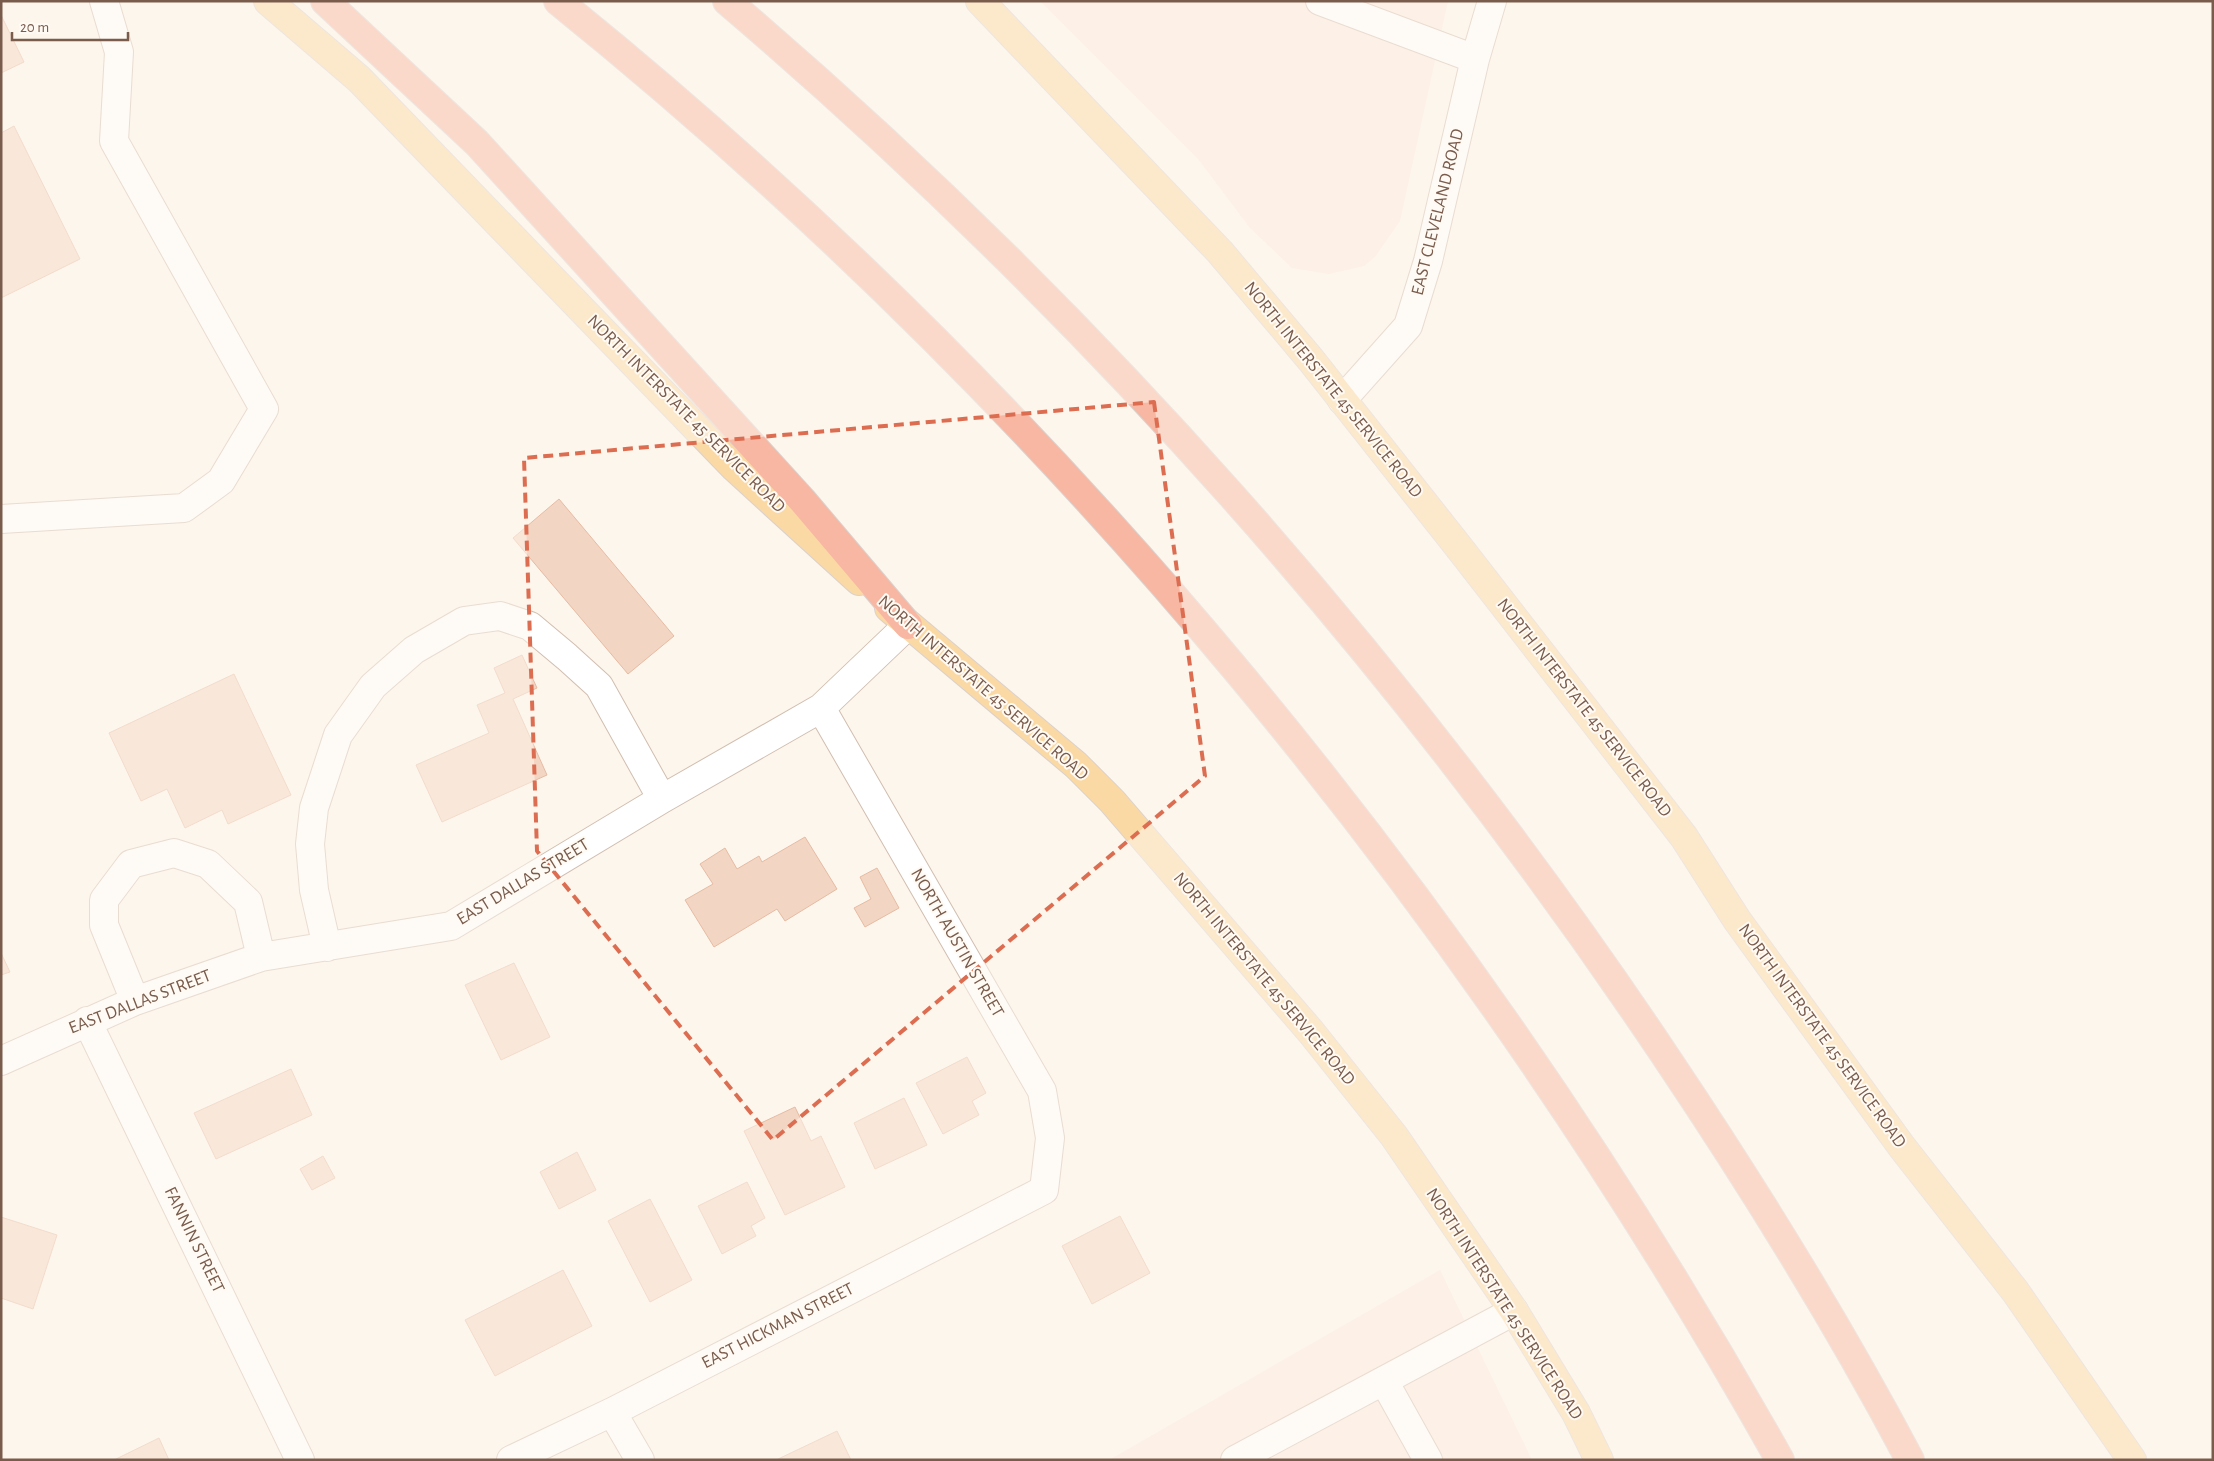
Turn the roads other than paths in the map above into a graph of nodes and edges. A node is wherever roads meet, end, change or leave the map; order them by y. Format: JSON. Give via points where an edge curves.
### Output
{"nodes":[{"id":1,"x":104,"y":1,"type":"edge"},
{"id":2,"x":268,"y":1,"type":"edge"},
{"id":3,"x":325,"y":1,"type":"edge"},
{"id":4,"x":558,"y":1,"type":"edge"},
{"id":5,"x":728,"y":1,"type":"edge"},
{"id":6,"x":980,"y":1,"type":"edge"},
{"id":7,"x":1320,"y":1,"type":"edge"},
{"id":8,"x":1492,"y":1,"type":"edge"},
{"id":9,"x":1475,"y":59,"type":"junction"},
{"id":10,"x":1342,"y":400,"type":"junction"},
{"id":11,"x":1,"y":520,"type":"edge"},
{"id":12,"x":908,"y":625,"type":"junction"},
{"id":13,"x":821,"y":708,"type":"junction"},
{"id":14,"x":662,"y":800,"type":"junction"},
{"id":15,"x":327,"y":947,"type":"junction"},
{"id":16,"x":261,"y":957,"type":"junction"},
{"id":17,"x":135,"y":1001,"type":"junction"},
{"id":18,"x":87,"y":1021,"type":"junction"},
{"id":19,"x":1,"y":1061,"type":"edge"},
{"id":20,"x":1044,"y":1190,"type":"joint"},
{"id":21,"x":1514,"y":1311,"type":"junction"},
{"id":22,"x":1384,"y":1381,"type":"junction"},
{"id":23,"x":612,"y":1412,"type":"junction"},
{"id":24,"x":300,"y":1460,"type":"edge"},
{"id":25,"x":511,"y":1460,"type":"edge"},
{"id":26,"x":640,"y":1460,"type":"edge"},
{"id":27,"x":1235,"y":1460,"type":"edge"},
{"id":28,"x":1428,"y":1460,"type":"edge"},
{"id":29,"x":1600,"y":1460,"type":"edge"},
{"id":30,"x":1780,"y":1460,"type":"edge"},
{"id":31,"x":1910,"y":1460,"type":"edge"},
{"id":32,"x":2132,"y":1460,"type":"edge"}],
"edges":[{"from":1,"to":11,"type":"street","via":[[119,52],[114,141],[264,409],[221,480],[184,508]]},
{"from":2,"to":12,"type":"main road","name":"NORTH INTERSTATE 45 SERVICE ROAD","via":[[359,79],[735,468]]},
{"from":3,"to":12,"type":"highway","via":[[477,143],[796,493]]},
{"from":4,"to":30,"type":"highway","via":[[743,159],[895,302],[1089,502],[1230,662],[1387,858],[1534,1060],[1687,1298]]},
{"from":5,"to":31,"type":"highway","via":[[927,181],[1110,364],[1256,523],[1391,683],[1554,896],[1680,1077],[1788,1248]]},
{"from":6,"to":10,"type":"main road","name":"NORTH INTERSTATE 45 SERVICE ROAD","via":[[1220,252]]},
{"from":7,"to":9,"type":"street"},
{"from":8,"to":9,"type":"street","name":"EAST CLEVELAND ROAD"},
{"from":9,"to":10,"type":"street","name":"EAST CLEVELAND ROAD","via":[[1428,261],[1408,326]]},
{"from":10,"to":32,"type":"main road","name":"NORTH INTERSTATE 45 SERVICE ROAD","via":[[1684,837],[1737,920],[1902,1147],[2015,1291]]},
{"from":12,"to":13,"type":"street","name":"EAST DALLAS STREET"},
{"from":12,"to":21,"type":"main road","name":"NORTH INTERSTATE 45 SERVICE ROAD","via":[[1076,765],[1112,801],[1311,1032],[1388,1129]]},
{"from":13,"to":14,"type":"street","name":"EAST DALLAS STREET"},
{"from":13,"to":20,"type":"street","name":"NORTH AUSTIN STREET","via":[[1042,1091],[1050,1138]]},
{"from":14,"to":15,"type":"street","name":"EAST DALLAS STREET","via":[[451,926]]},
{"from":14,"to":15,"type":"street","via":[[593,680],[530,626],[500,616],[464,621],[414,650],[373,686],[338,735],[314,808],[310,844],[314,890]]},
{"from":15,"to":16,"type":"street","name":"EAST DALLAS STREET"},
{"from":16,"to":17,"type":"street","name":"EAST DALLAS STREET"},
{"from":16,"to":17,"type":"street","via":[[248,902],[208,864],[174,854],[131,864],[104,900],[104,925]]},
{"from":17,"to":18,"type":"street","name":"EAST DALLAS STREET"},
{"from":18,"to":19,"type":"street","name":"EAST DALLAS STREET"},
{"from":18,"to":24,"type":"street","name":"FANNIN STREET"},
{"from":20,"to":23,"type":"street","name":"EAST HICKMAN STREET"},
{"from":21,"to":22,"type":"street"},
{"from":21,"to":29,"type":"main road","name":"NORTH INTERSTATE 45 SERVICE ROAD","via":[[1576,1413]]},
{"from":22,"to":27,"type":"street"},
{"from":22,"to":28,"type":"street"},
{"from":23,"to":25,"type":"street","name":"EAST HICKMAN STREET"},
{"from":23,"to":26,"type":"street"}]}
